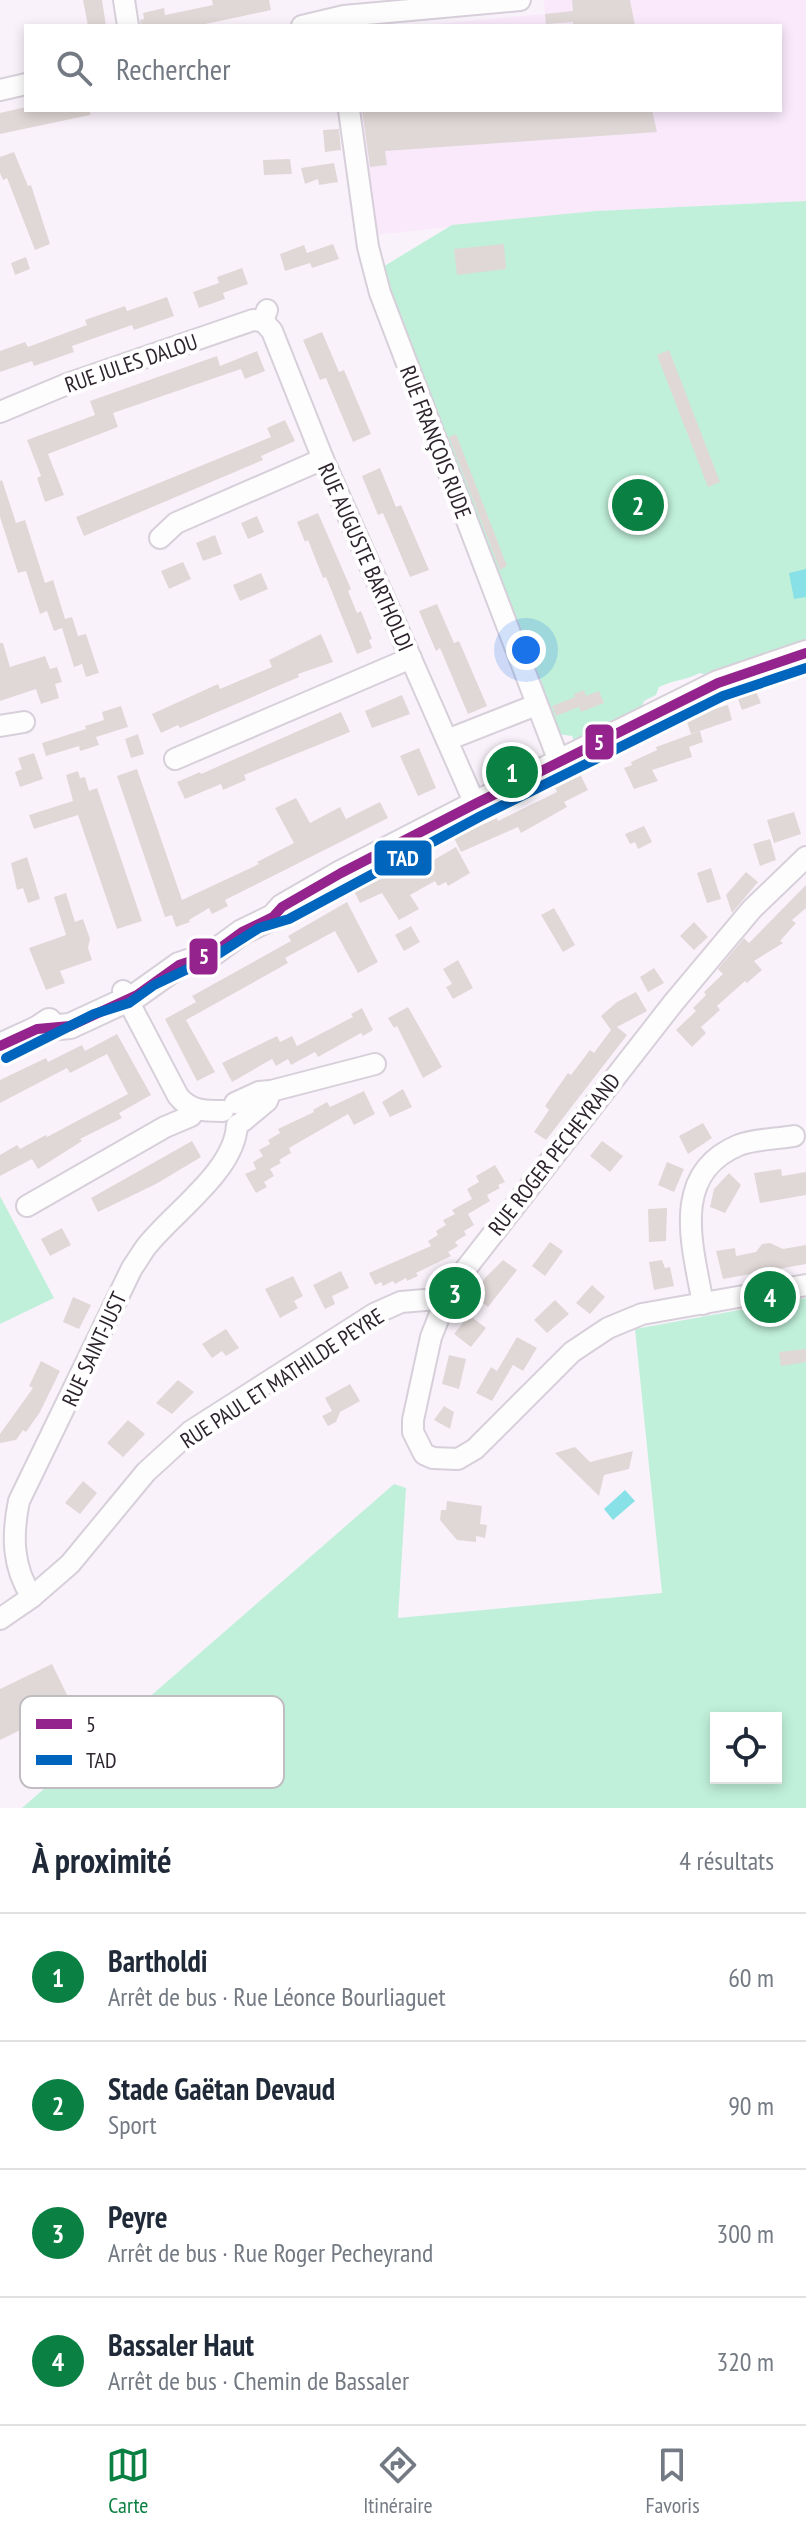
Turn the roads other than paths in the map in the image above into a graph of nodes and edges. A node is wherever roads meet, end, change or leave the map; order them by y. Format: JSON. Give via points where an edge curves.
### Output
{"nodes":[{"id":1,"x":124,"y":0,"type":"edge"},
{"id":2,"x":520,"y":0,"type":"edge"},
{"id":3,"x":336,"y":15,"type":"edge"},
{"id":4,"x":128,"y":24,"type":"edge"},
{"id":5,"x":308,"y":24,"type":"edge"},
{"id":6,"x":24,"y":84,"type":"edge"},
{"id":7,"x":0,"y":90,"type":"edge"},
{"id":8,"x":349,"y":112,"type":"edge"},
{"id":9,"x":265,"y":315,"type":"joint"},
{"id":10,"x":0,"y":412,"type":"edge"},
{"id":11,"x":323,"y":459,"type":"junction"},
{"id":12,"x":160,"y":538,"type":"dead end"},
{"id":13,"x":806,"y":653,"type":"edge"},
{"id":14,"x":411,"y":658,"type":"junction"},
{"id":15,"x":536,"y":705,"type":"junction"},
{"id":16,"x":24,"y":722,"type":"dead end"},
{"id":17,"x":0,"y":726,"type":"edge"},
{"id":18,"x":447,"y":740,"type":"junction"},
{"id":19,"x":175,"y":759,"type":"dead end"},
{"id":20,"x":560,"y":764,"type":"junction"},
{"id":21,"x":475,"y":804,"type":"junction"},
{"id":22,"x":806,"y":857,"type":"edge"},
{"id":23,"x":125,"y":995,"type":"junction"},
{"id":24,"x":0,"y":1046,"type":"edge"},
{"id":25,"x":375,"y":1064,"type":"dead end"},
{"id":26,"x":186,"y":1102,"type":"junction"},
{"id":27,"x":234,"y":1115,"type":"junction"},
{"id":28,"x":794,"y":1136,"type":"dead end"},
{"id":29,"x":27,"y":1206,"type":"dead end"},
{"id":30,"x":806,"y":1285,"type":"edge"},
{"id":31,"x":448,"y":1295,"type":"junction"},
{"id":32,"x":703,"y":1304,"type":"junction"},
{"id":33,"x":395,"y":1306,"type":"junction"},
{"id":34,"x":436,"y":1321,"type":"junction"},
{"id":35,"x":32,"y":1597,"type":"junction"},
{"id":36,"x":0,"y":1619,"type":"edge"}],
"edges":[{"from":1,"to":4,"type":"street"},
{"from":2,"to":3,"type":"street"},
{"from":3,"to":5,"type":"street"},
{"from":6,"to":7,"type":"street"},
{"from":8,"to":15,"type":"street","name":"RUE FRANÇOIS RUDE","via":[[368,247],[380,293]]},
{"from":9,"to":10,"type":"street","name":"RUE JULES DALOU"},
{"from":9,"to":11,"type":"street","name":"RUE AUGUSTE BARTHOLDI"},
{"from":11,"to":12,"type":"street","via":[[176,523]]},
{"from":11,"to":14,"type":"street","name":"RUE AUGUSTE BARTHOLDI"},
{"from":13,"to":20,"type":"main road","via":[[718,683]]},
{"from":14,"to":18,"type":"street","name":"RUE AUGUSTE BARTHOLDI"},
{"from":14,"to":19,"type":"street"},
{"from":15,"to":18,"type":"street"},
{"from":15,"to":20,"type":"street","name":"RUE FRANÇOIS RUDE"},
{"from":16,"to":17,"type":"street"},
{"from":18,"to":21,"type":"street","name":"RUE AUGUSTE BARTHOLDI"},
{"from":20,"to":21,"type":"main road"},
{"from":21,"to":23,"type":"main road","via":[[146,973]]},
{"from":22,"to":31,"type":"street","name":"RUE ROGER PECHEYRAND","via":[[752,909],[674,1002]]},
{"from":23,"to":24,"type":"main road","via":[[89,1001]]},
{"from":23,"to":26,"type":"street"},
{"from":25,"to":27,"type":"street","via":[[271,1091],[267,1101]]},
{"from":26,"to":27,"type":"street"},
{"from":26,"to":29,"type":"street","via":[[191,1116]]},
{"from":27,"to":35,"type":"street","name":"RUE SAINT-JUST","via":[[235,1141],[209,1181],[132,1268],[19,1501],[15,1555]]},
{"from":28,"to":32,"type":"street","via":[[741,1144],[721,1156],[697,1183],[690,1228]]},
{"from":30,"to":32,"type":"street","name":"RUE ROGER PECHEYRAND"},
{"from":31,"to":33,"type":"street","name":"RUE PAUL ET MATHILDE PEYRE"},
{"from":31,"to":34,"type":"street","name":"RUE ROGER PECHEYRAND"},
{"from":32,"to":34,"type":"street","name":"RUE ROGER PECHEYRAND","via":[[642,1314],[608,1328],[572,1352],[475,1449],[443,1460],[424,1454],[413,1432]]},
{"from":33,"to":34,"type":"street","name":"RUE PAUL ET MATHILDE PEYRE"},
{"from":33,"to":35,"type":"street","name":"RUE PAUL ET MATHILDE PEYRE","via":[[374,1314],[191,1431],[146,1472],[70,1564]]},
{"from":35,"to":36,"type":"street","name":"RUE PAUL ET MATHILDE PEYRE"}]}
